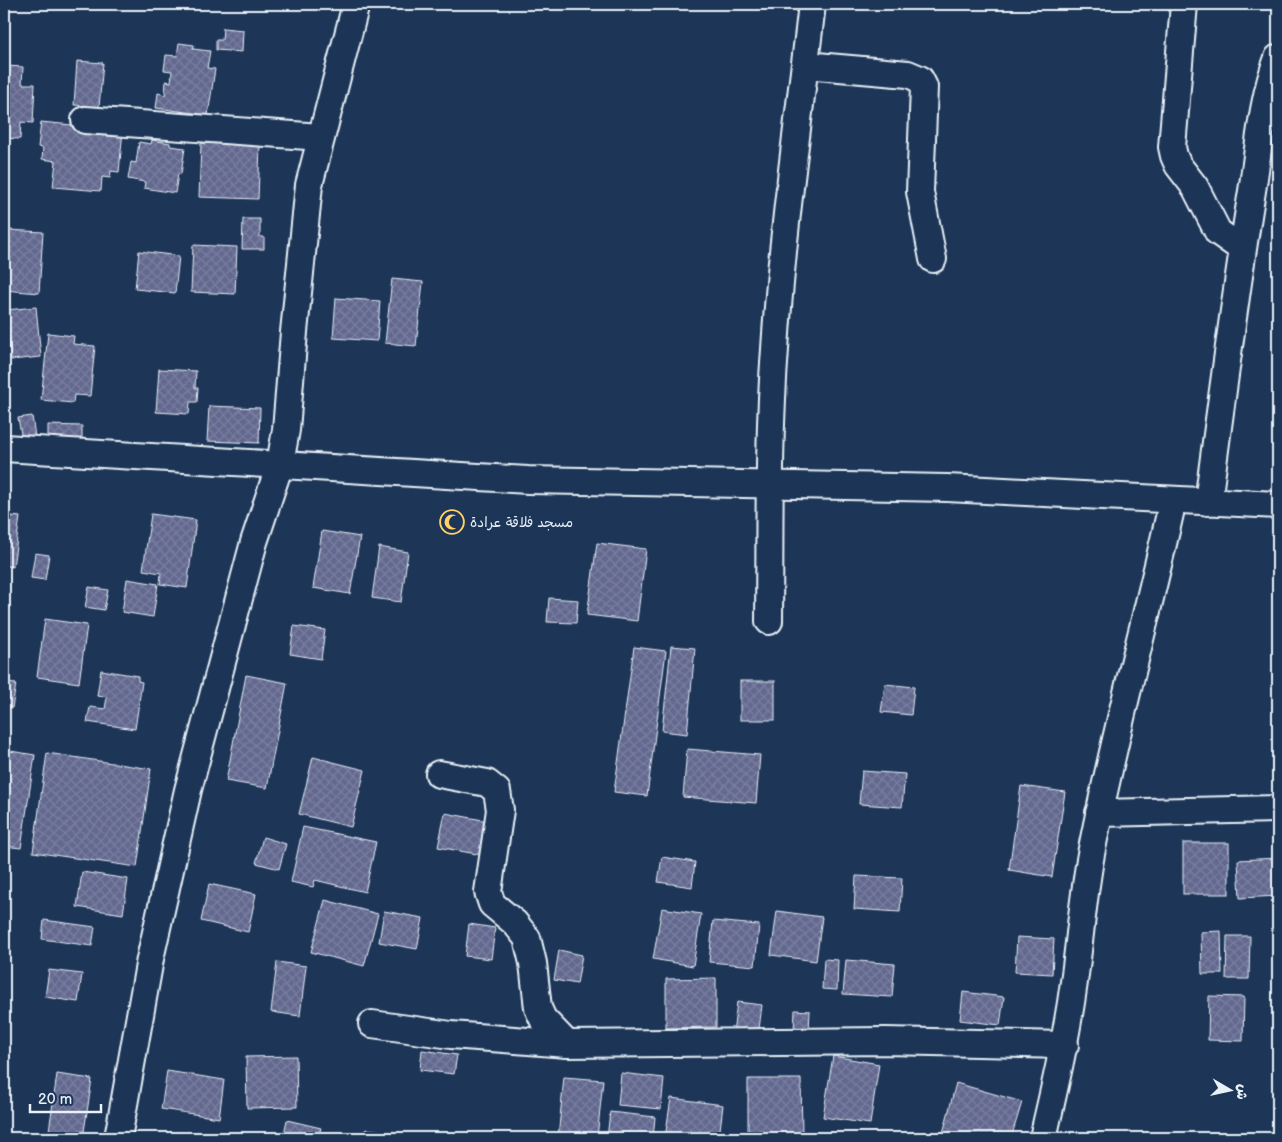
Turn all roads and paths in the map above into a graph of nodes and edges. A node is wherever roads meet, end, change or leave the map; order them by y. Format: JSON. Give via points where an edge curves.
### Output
{"nodes":[{"id":1,"x":356,"y":4,"type":"edge"},
{"id":2,"x":812,"y":4,"type":"edge"},
{"id":3,"x":1184,"y":4,"type":"edge"},
{"id":4,"x":1278,"y":58,"type":"edge"},
{"id":5,"x":805,"y":65,"type":"junction"},
{"id":6,"x":85,"y":120,"type":"dead end"},
{"id":7,"x":321,"y":137,"type":"junction"},
{"id":8,"x":1242,"y":249,"type":"junction"},
{"id":9,"x":933,"y":259,"type":"dead end"},
{"id":10,"x":4,"y":448,"type":"edge"},
{"id":11,"x":280,"y":464,"type":"junction"},
{"id":12,"x":770,"y":485,"type":"junction"},
{"id":13,"x":1173,"y":500,"type":"junction"},
{"id":14,"x":1208,"y":502,"type":"junction"},
{"id":15,"x":1278,"y":505,"type":"edge"},
{"id":16,"x":769,"y":621,"type":"dead end"},
{"id":17,"x":439,"y":774,"type":"dead end"},
{"id":18,"x":1278,"y":809,"type":"edge"},
{"id":19,"x":1099,"y":814,"type":"junction"},
{"id":20,"x":372,"y":1024,"type":"dead end"},
{"id":21,"x":567,"y":1044,"type":"junction"},
{"id":22,"x":1065,"y":1045,"type":"junction"},
{"id":23,"x":118,"y":1138,"type":"edge"},
{"id":24,"x":1043,"y":1138,"type":"edge"}],
"edges":[{"from":1,"to":7,"type":"street"},
{"from":2,"to":5,"type":"street"},
{"from":3,"to":8,"type":"street","via":[[1172,147],[1174,156],[1195,187],[1218,232]]},
{"from":4,"to":8,"type":"street","via":[[1267,99]]},
{"from":5,"to":9,"type":"street","via":[[908,74],[920,79],[924,87],[920,192]]},
{"from":5,"to":12,"type":"street","via":[[775,347]]},
{"from":6,"to":7,"type":"street"},
{"from":7,"to":11,"type":"street","via":[[309,185]]},
{"from":8,"to":14,"type":"street"},
{"from":10,"to":11,"type":"street"},
{"from":11,"to":12,"type":"street","via":[[528,480]]},
{"from":11,"to":23,"type":"street","via":[[254,542],[188,790],[150,960]]},
{"from":12,"to":13,"type":"street","via":[[947,488]]},
{"from":12,"to":16,"type":"street"},
{"from":13,"to":14,"type":"street"},
{"from":13,"to":19,"type":"street"},
{"from":14,"to":15,"type":"street"},
{"from":17,"to":21,"type":"street","via":[[487,783],[497,791],[500,810],[488,892],[492,904],[527,938],[534,963],[538,1008],[543,1019]]},
{"from":18,"to":19,"type":"street"},
{"from":19,"to":22,"type":"street"},
{"from":20,"to":21,"type":"street","via":[[451,1035]]},
{"from":21,"to":22,"type":"street","via":[[886,1041]]},
{"from":22,"to":24,"type":"street"}]}
